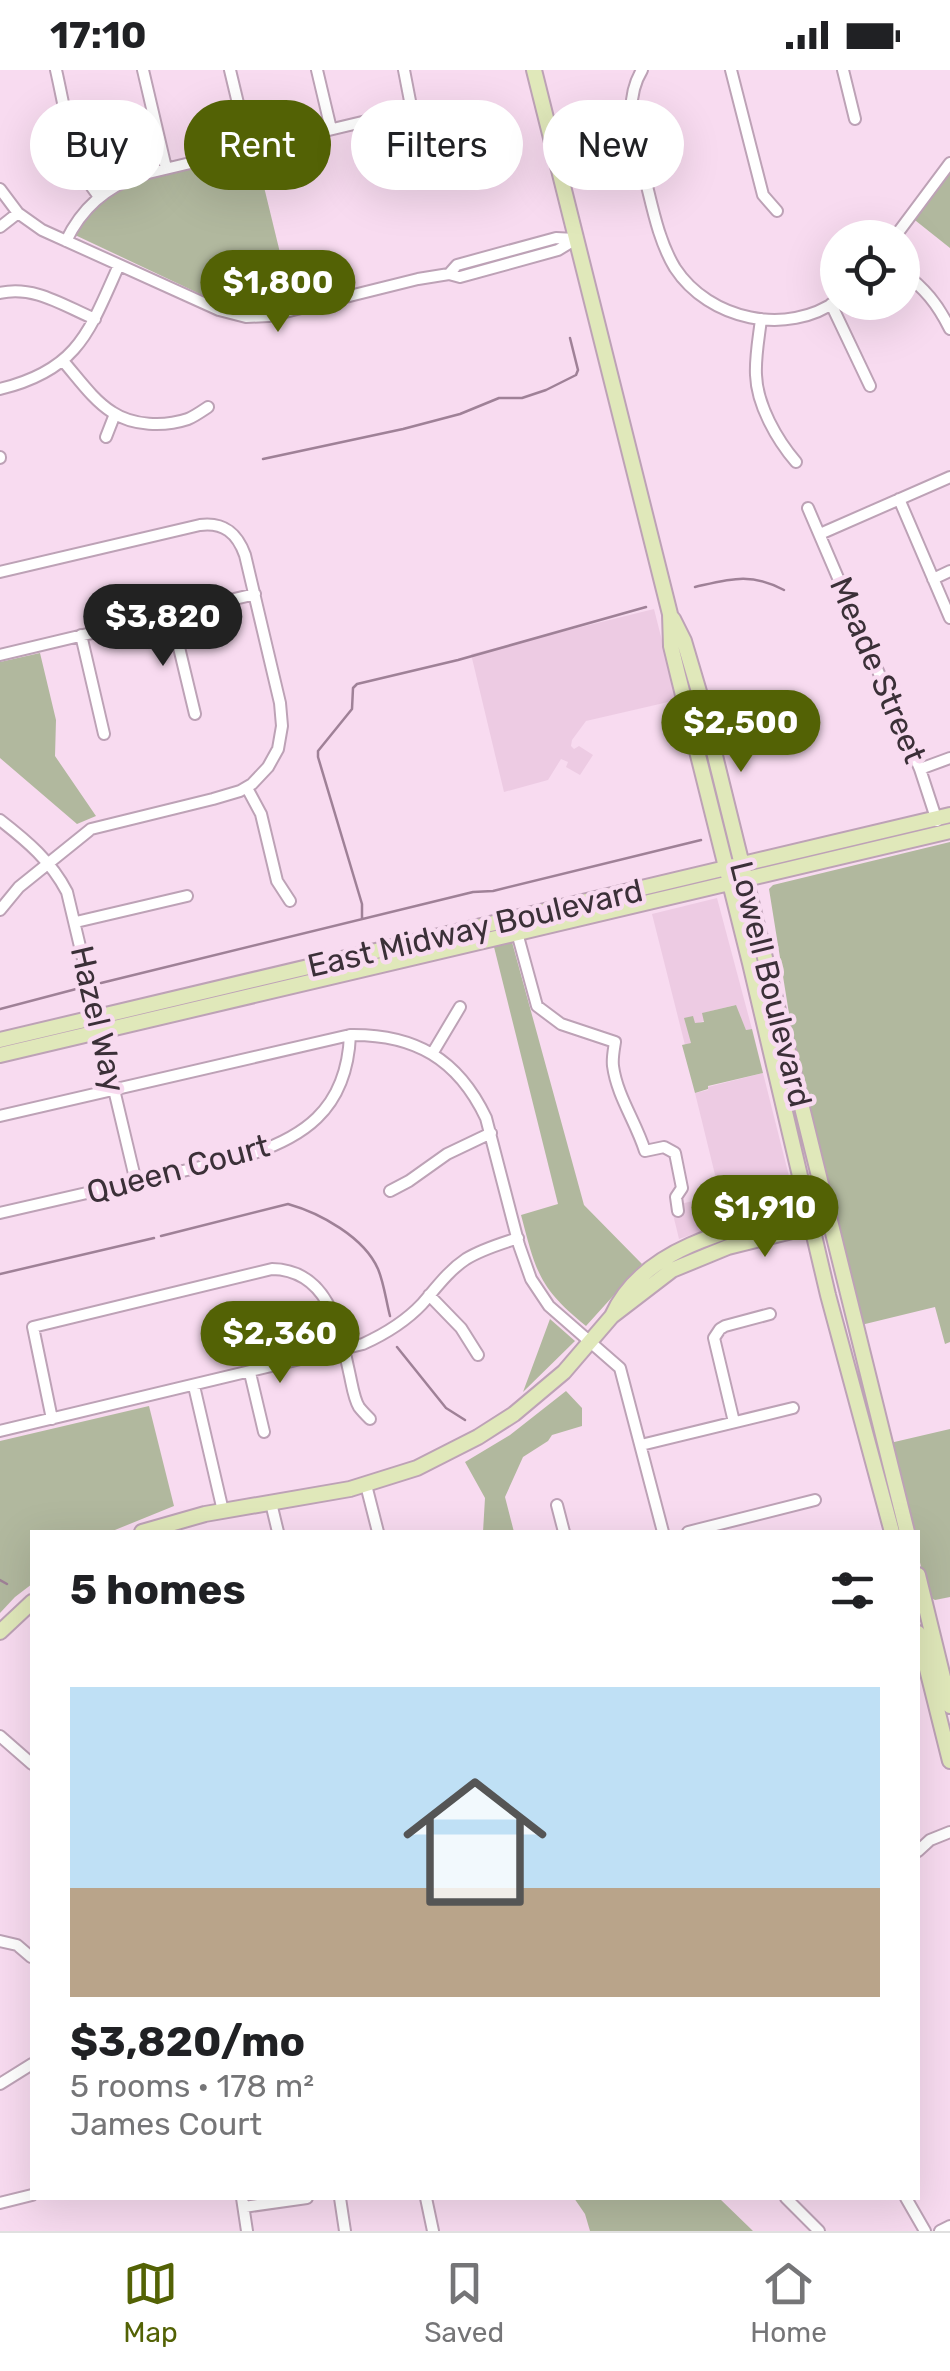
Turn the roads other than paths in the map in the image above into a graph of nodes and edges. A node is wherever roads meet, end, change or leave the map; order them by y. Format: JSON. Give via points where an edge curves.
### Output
{"nodes":[{"id":1,"x":56,"y":70,"type":"edge"},
{"id":2,"x":143,"y":70,"type":"edge"},
{"id":3,"x":230,"y":70,"type":"edge"},
{"id":4,"x":317,"y":70,"type":"edge"},
{"id":5,"x":404,"y":70,"type":"edge"},
{"id":6,"x":534,"y":70,"type":"edge"},
{"id":7,"x":731,"y":70,"type":"edge"},
{"id":8,"x":842,"y":70,"type":"edge"},
{"id":9,"x":638,"y":72,"type":"edge"},
{"id":10,"x":237,"y":100,"type":"edge"},
{"id":11,"x":324,"y":100,"type":"edge"},
{"id":12,"x":856,"y":119,"type":"dead end"},
{"id":13,"x":331,"y":129,"type":"edge"},
{"id":14,"x":950,"y":163,"type":"edge"},
{"id":15,"x":184,"y":164,"type":"edge"},
{"id":16,"x":166,"y":168,"type":"junction"},
{"id":17,"x":0,"y":189,"type":"edge"},
{"id":18,"x":99,"y":197,"type":"junction"},
{"id":19,"x":777,"y":211,"type":"dead end"},
{"id":20,"x":18,"y":212,"type":"junction"},
{"id":21,"x":907,"y":220,"type":"edge"},
{"id":22,"x":0,"y":227,"type":"edge"},
{"id":23,"x":576,"y":239,"type":"junction"},
{"id":24,"x":66,"y":241,"type":"junction"},
{"id":25,"x":119,"y":265,"type":"junction"},
{"id":26,"x":920,"y":286,"type":"edge"},
{"id":27,"x":0,"y":293,"type":"edge"},
{"id":28,"x":820,"y":308,"type":"edge"},
{"id":29,"x":761,"y":319,"type":"junction"},
{"id":30,"x":94,"y":320,"type":"junction"},
{"id":31,"x":842,"y":320,"type":"edge"},
{"id":32,"x":950,"y":330,"type":"edge"},
{"id":33,"x":63,"y":361,"type":"junction"},
{"id":34,"x":870,"y":386,"type":"dead end"},
{"id":35,"x":0,"y":390,"type":"edge"},
{"id":36,"x":208,"y":407,"type":"dead end"},
{"id":37,"x":115,"y":414,"type":"junction"},
{"id":38,"x":106,"y":437,"type":"dead end"},
{"id":39,"x":796,"y":462,"type":"dead end"},
{"id":40,"x":950,"y":477,"type":"edge"},
{"id":41,"x":899,"y":500,"type":"junction"},
{"id":42,"x":808,"y":508,"type":"dead end"},
{"id":43,"x":820,"y":534,"type":"junction"},
{"id":44,"x":0,"y":572,"type":"edge"},
{"id":45,"x":950,"y":572,"type":"edge"},
{"id":46,"x":933,"y":579,"type":"junction"},
{"id":47,"x":254,"y":594,"type":"junction"},
{"id":48,"x":171,"y":614,"type":"junction"},
{"id":49,"x":670,"y":614,"type":"junction"},
{"id":50,"x":950,"y":618,"type":"edge"},
{"id":51,"x":81,"y":636,"type":"junction"},
{"id":52,"x":0,"y":655,"type":"edge"},
{"id":53,"x":682,"y":696,"type":"junction"},
{"id":54,"x":194,"y":714,"type":"dead end"},
{"id":55,"x":104,"y":734,"type":"dead end"},
{"id":56,"x":714,"y":752,"type":"junction"},
{"id":57,"x":950,"y":758,"type":"edge"},
{"id":58,"x":920,"y":770,"type":"junction"},
{"id":59,"x":247,"y":788,"type":"junction"},
{"id":60,"x":943,"y":817,"type":"edge"},
{"id":61,"x":0,"y":820,"type":"edge"},
{"id":62,"x":945,"y":833,"type":"edge"},
{"id":63,"x":48,"y":862,"type":"junction"},
{"id":64,"x":735,"y":874,"type":"junction"},
{"id":65,"x":187,"y":896,"type":"dead end"},
{"id":66,"x":290,"y":901,"type":"dead end"},
{"id":67,"x":0,"y":910,"type":"edge"},
{"id":68,"x":76,"y":922,"type":"junction"},
{"id":69,"x":516,"y":926,"type":"junction"},
{"id":70,"x":460,"y":1007,"type":"dead end"},
{"id":71,"x":100,"y":1024,"type":"junction"},
{"id":72,"x":350,"y":1035,"type":"junction"},
{"id":73,"x":0,"y":1040,"type":"edge"},
{"id":74,"x":432,"y":1054,"type":"junction"},
{"id":75,"x":0,"y":1055,"type":"edge"},
{"id":76,"x":115,"y":1089,"type":"junction"},
{"id":77,"x":0,"y":1116,"type":"edge"},
{"id":78,"x":788,"y":1124,"type":"junction"},
{"id":79,"x":491,"y":1133,"type":"junction"},
{"id":80,"x":819,"y":1173,"type":"junction"},
{"id":81,"x":136,"y":1182,"type":"junction"},
{"id":82,"x":390,"y":1191,"type":"dead end"},
{"id":83,"x":678,"y":1211,"type":"dead end"},
{"id":84,"x":0,"y":1213,"type":"edge"},
{"id":85,"x":829,"y":1214,"type":"junction"},
{"id":86,"x":811,"y":1219,"type":"junction"},
{"id":87,"x":518,"y":1238,"type":"junction"},
{"id":88,"x":429,"y":1295,"type":"junction"},
{"id":89,"x":770,"y":1314,"type":"dead end"},
{"id":90,"x":591,"y":1342,"type":"junction"},
{"id":91,"x":344,"y":1350,"type":"junction"},
{"id":92,"x":478,"y":1355,"type":"dead end"},
{"id":93,"x":250,"y":1372,"type":"junction"},
{"id":94,"x":194,"y":1386,"type":"junction"},
{"id":95,"x":793,"y":1408,"type":"dead end"},
{"id":96,"x":370,"y":1418,"type":"dead end"},
{"id":97,"x":52,"y":1419,"type":"junction"},
{"id":98,"x":734,"y":1422,"type":"junction"},
{"id":99,"x":0,"y":1431,"type":"edge"},
{"id":100,"x":264,"y":1432,"type":"dead end"},
{"id":101,"x":641,"y":1446,"type":"junction"},
{"id":102,"x":366,"y":1485,"type":"junction"},
{"id":103,"x":815,"y":1500,"type":"dead end"},
{"id":104,"x":271,"y":1503,"type":"junction"},
{"id":105,"x":558,"y":1506,"type":"dead end"},
{"id":106,"x":223,"y":1511,"type":"junction"},
{"id":107,"x":174,"y":1527,"type":"edge"},
{"id":108,"x":278,"y":1530,"type":"edge"},
{"id":109,"x":377,"y":1530,"type":"edge"},
{"id":110,"x":564,"y":1530,"type":"edge"},
{"id":111,"x":662,"y":1530,"type":"edge"},
{"id":112,"x":696,"y":1530,"type":"edge"},
{"id":113,"x":891,"y":1530,"type":"edge"},
{"id":114,"x":907,"y":1530,"type":"edge"},
{"id":115,"x":922,"y":1608,"type":"edge"},
{"id":116,"x":30,"y":1609,"type":"edge"},
{"id":117,"x":0,"y":1632,"type":"edge"},
{"id":118,"x":920,"y":1641,"type":"edge"},
{"id":119,"x":950,"y":1706,"type":"edge"},
{"id":120,"x":0,"y":1736,"type":"edge"},
{"id":121,"x":950,"y":1761,"type":"edge"},
{"id":122,"x":30,"y":1762,"type":"edge"},
{"id":123,"x":950,"y":1832,"type":"edge"},
{"id":124,"x":920,"y":1848,"type":"edge"},
{"id":125,"x":0,"y":1941,"type":"edge"},
{"id":126,"x":30,"y":1956,"type":"edge"},
{"id":127,"x":30,"y":2065,"type":"edge"},
{"id":128,"x":0,"y":2084,"type":"edge"},
{"id":129,"x":30,"y":2195,"type":"edge"},
{"id":130,"x":275,"y":2200,"type":"edge"},
{"id":131,"x":340,"y":2200,"type":"edge"},
{"id":132,"x":426,"y":2200,"type":"edge"},
{"id":133,"x":788,"y":2200,"type":"edge"},
{"id":134,"x":907,"y":2200,"type":"edge"},
{"id":135,"x":243,"y":2202,"type":"edge"},
{"id":136,"x":0,"y":2203,"type":"edge"},
{"id":137,"x":950,"y":2226,"type":"edge"},
{"id":138,"x":247,"y":2231,"type":"edge"},
{"id":139,"x":345,"y":2231,"type":"edge"},
{"id":140,"x":433,"y":2231,"type":"edge"},
{"id":141,"x":819,"y":2231,"type":"edge"},
{"id":142,"x":924,"y":2231,"type":"edge"},
{"id":143,"x":940,"y":2231,"type":"edge"}],
"edges":[{"from":1,"to":18,"type":"street","via":[[78,161]]},
{"from":2,"to":16,"type":"street"},
{"from":3,"to":10,"type":"street"},
{"from":4,"to":11,"type":"street"},
{"from":5,"to":13,"type":"street","via":[[406,110]]},
{"from":6,"to":23,"type":"main road","name":"Lowell Boulevard"},
{"from":7,"to":19,"type":"street","via":[[763,196]]},
{"from":8,"to":12,"type":"street"},
{"from":9,"to":29,"type":"street","via":[[632,120],[664,247],[702,296]]},
{"from":14,"to":21,"type":"street"},
{"from":15,"to":16,"type":"street"},
{"from":16,"to":18,"type":"street","via":[[125,180]]},
{"from":17,"to":20,"type":"street"},
{"from":18,"to":24,"type":"street"},
{"from":20,"to":22,"type":"street"},
{"from":20,"to":24,"type":"street"},
{"from":23,"to":25,"type":"street","via":[[556,238],[457,265],[449,274],[274,315],[219,310]]},
{"from":23,"to":49,"type":"main road","name":"Lowell Boulevard"},
{"from":24,"to":25,"type":"street"},
{"from":25,"to":30,"type":"street"},
{"from":26,"to":32,"type":"street"},
{"from":27,"to":30,"type":"street","via":[[32,292]]},
{"from":28,"to":29,"type":"street"},
{"from":29,"to":39,"type":"street","via":[[757,387]]},
{"from":30,"to":33,"type":"street"},
{"from":31,"to":34,"type":"street"},
{"from":33,"to":35,"type":"street"},
{"from":33,"to":37,"type":"street"},
{"from":36,"to":37,"type":"street","via":[[189,419],[158,424]]},
{"from":37,"to":38,"type":"street"},
{"from":40,"to":41,"type":"street"},
{"from":41,"to":43,"type":"street"},
{"from":41,"to":46,"type":"street"},
{"from":42,"to":43,"type":"street","name":"Meade Street"},
{"from":43,"to":58,"type":"street","name":"Meade Street"},
{"from":44,"to":47,"type":"street","via":[[208,524],[238,540]]},
{"from":45,"to":46,"type":"street"},
{"from":46,"to":50,"type":"street"},
{"from":47,"to":48,"type":"street"},
{"from":47,"to":59,"type":"street","via":[[282,713],[278,750]]},
{"from":48,"to":51,"type":"street"},
{"from":48,"to":54,"type":"street"},
{"from":49,"to":53,"type":"main road","name":"Lowell Boulevard"},
{"from":49,"to":56,"type":"main road","name":"Lowell Boulevard"},
{"from":51,"to":52,"type":"street"},
{"from":51,"to":55,"type":"street"},
{"from":53,"to":56,"type":"main road","via":[[695,714],[703,749]]},
{"from":53,"to":64,"type":"main road","name":"Lowell Boulevard"},
{"from":56,"to":64,"type":"main road","name":"Lowell Boulevard"},
{"from":57,"to":58,"type":"street"},
{"from":58,"to":60,"type":"street","name":"Meade Street"},
{"from":59,"to":63,"type":"street","via":[[90,829]]},
{"from":59,"to":66,"type":"street","via":[[261,814],[277,881]]},
{"from":60,"to":62,"type":"street","name":"Meade Street"},
{"from":60,"to":64,"type":"main road","name":"East Midway Boulevard"},
{"from":61,"to":63,"type":"street"},
{"from":62,"to":64,"type":"main road","name":"East Midway Boulevard"},
{"from":63,"to":67,"type":"street"},
{"from":63,"to":68,"type":"street","name":"Hazel Way"},
{"from":64,"to":69,"type":"main road","name":"East Midway Boulevard"},
{"from":64,"to":78,"type":"main road","name":"Lowell Boulevard"},
{"from":64,"to":80,"type":"main road","name":"Lowell Boulevard"},
{"from":65,"to":68,"type":"street"},
{"from":68,"to":71,"type":"street","name":"Hazel Way"},
{"from":69,"to":71,"type":"main road","name":"East Midway Boulevard"},
{"from":69,"to":83,"type":"street","via":[[537,1006],[560,1024],[615,1042],[622,1097],[645,1151],[664,1147],[675,1153],[682,1188]]},
{"from":70,"to":74,"type":"street"},
{"from":71,"to":73,"type":"main road","name":"East Midway Boulevard"},
{"from":71,"to":75,"type":"main road","name":"East Midway Boulevard"},
{"from":71,"to":76,"type":"street","name":"Hazel Way"},
{"from":72,"to":74,"type":"street","via":[[391,1038]]},
{"from":72,"to":76,"type":"street"},
{"from":72,"to":81,"type":"street","name":"Queen Court","via":[[346,1072],[332,1102],[299,1132],[260,1152]]},
{"from":74,"to":79,"type":"street","via":[[472,1090]]},
{"from":76,"to":77,"type":"street"},
{"from":76,"to":81,"type":"street","name":"Hazel Way"},
{"from":78,"to":80,"type":"main road","via":[[799,1130]]},
{"from":78,"to":86,"type":"main road","name":"Lowell Boulevard"},
{"from":79,"to":82,"type":"street"},
{"from":79,"to":87,"type":"street"},
{"from":80,"to":85,"type":"main road","name":"Lowell Boulevard"},
{"from":81,"to":84,"type":"street","name":"Queen Court"},
{"from":85,"to":86,"type":"main road"},
{"from":85,"to":114,"type":"main road","name":"Lowell Boulevard"},
{"from":86,"to":90,"type":"main road","via":[[687,1263],[612,1316]]},
{"from":86,"to":113,"type":"main road","name":"Lowell Boulevard"},
{"from":87,"to":88,"type":"street","via":[[465,1260]]},
{"from":87,"to":90,"type":"street","via":[[544,1300]]},
{"from":88,"to":91,"type":"street","via":[[390,1330]]},
{"from":88,"to":92,"type":"street"},
{"from":89,"to":98,"type":"street","via":[[720,1328],[714,1338]]},
{"from":90,"to":101,"type":"street","via":[[620,1368]]},
{"from":90,"to":102,"type":"main road","via":[[547,1387],[478,1438]]},
{"from":91,"to":93,"type":"street"},
{"from":91,"to":96,"type":"street","via":[[358,1406]]},
{"from":91,"to":97,"type":"street","via":[[326,1300],[291,1270],[206,1284],[33,1327]]},
{"from":93,"to":94,"type":"street"},
{"from":93,"to":100,"type":"street"},
{"from":94,"to":97,"type":"street"},
{"from":94,"to":106,"type":"street"},
{"from":95,"to":98,"type":"street"},
{"from":97,"to":99,"type":"street"},
{"from":98,"to":101,"type":"street"},
{"from":101,"to":111,"type":"street"},
{"from":102,"to":104,"type":"main road"},
{"from":102,"to":109,"type":"street"},
{"from":103,"to":112,"type":"street"},
{"from":104,"to":106,"type":"main road"},
{"from":104,"to":108,"type":"street"},
{"from":105,"to":110,"type":"street"},
{"from":106,"to":107,"type":"main road"},
{"from":115,"to":119,"type":"main road"},
{"from":116,"to":117,"type":"main road"},
{"from":118,"to":121,"type":"main road"},
{"from":120,"to":122,"type":"street"},
{"from":123,"to":124,"type":"street"},
{"from":125,"to":126,"type":"street"},
{"from":127,"to":128,"type":"street"},
{"from":129,"to":136,"type":"street"},
{"from":130,"to":135,"type":"street"},
{"from":131,"to":139,"type":"street"},
{"from":132,"to":140,"type":"street"},
{"from":133,"to":141,"type":"street"},
{"from":134,"to":142,"type":"street"},
{"from":135,"to":138,"type":"street"},
{"from":137,"to":143,"type":"street"}]}
